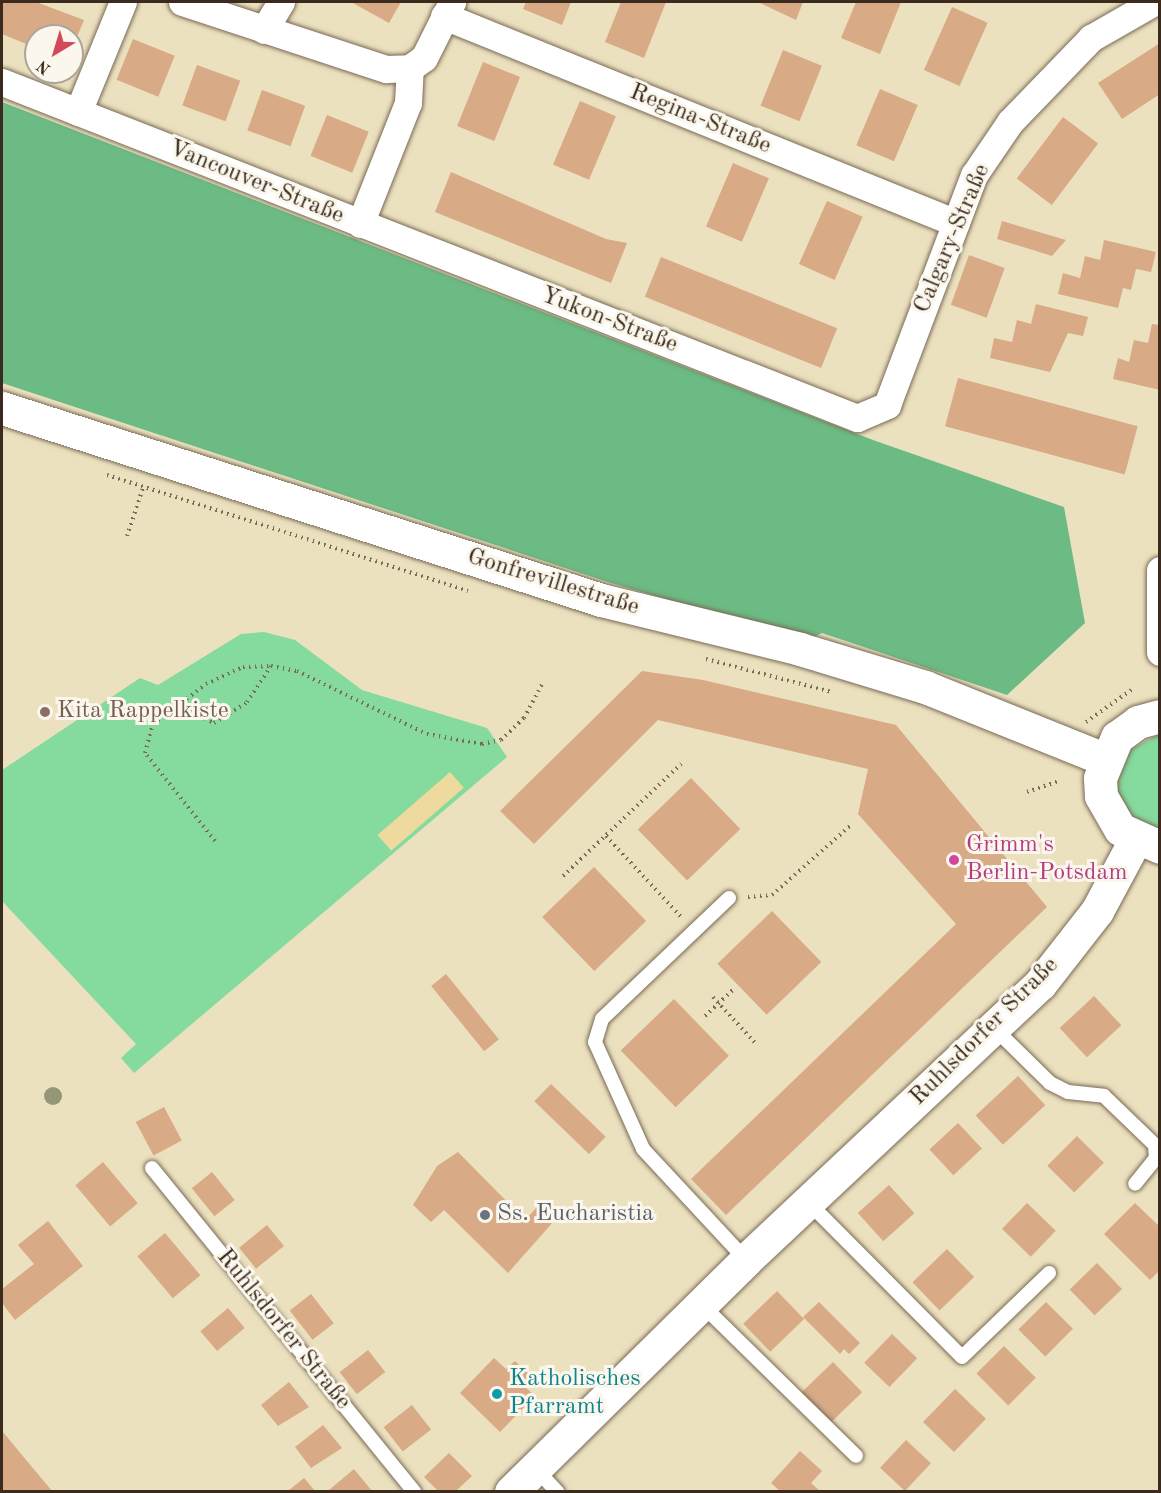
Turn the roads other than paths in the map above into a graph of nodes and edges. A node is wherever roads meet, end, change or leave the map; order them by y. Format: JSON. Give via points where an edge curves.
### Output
{"nodes":[{"id":1,"x":123,"y":2,"type":"edge"},
{"id":2,"x":182,"y":2,"type":"edge"},
{"id":3,"x":281,"y":2,"type":"edge"},
{"id":4,"x":1154,"y":2,"type":"edge"},
{"id":5,"x":448,"y":9,"type":"edge"},
{"id":6,"x":264,"y":30,"type":"junction"},
{"id":7,"x":410,"y":68,"type":"junction"},
{"id":8,"x":2,"y":82,"type":"edge"},
{"id":9,"x":78,"y":112,"type":"junction"},
{"id":10,"x":956,"y":223,"type":"junction"},
{"id":11,"x":360,"y":224,"type":"junction"},
{"id":12,"x":2,"y":408,"type":"edge"},
{"id":13,"x":857,"y":418,"type":"joint"},
{"id":14,"x":1160,"y":570,"type":"edge"},
{"id":15,"x":1160,"y":652,"type":"edge"},
{"id":16,"x":1160,"y":716,"type":"edge"},
{"id":17,"x":1104,"y":759,"type":"junction"},
{"id":18,"x":1147,"y":844,"type":"edge"},
{"id":19,"x":729,"y":898,"type":"road end"},
{"id":20,"x":993,"y":1027,"type":"junction"},
{"id":21,"x":152,"y":1168,"type":"dead end"},
{"id":22,"x":1136,"y":1184,"type":"dead end"},
{"id":23,"x":808,"y":1202,"type":"junction"},
{"id":24,"x":746,"y":1260,"type":"junction"},
{"id":25,"x":1049,"y":1273,"type":"dead end"},
{"id":26,"x":701,"y":1304,"type":"junction"},
{"id":27,"x":856,"y":1456,"type":"dead end"},
{"id":28,"x":535,"y":1468,"type":"junction"},
{"id":29,"x":414,"y":1491,"type":"edge"},
{"id":30,"x":511,"y":1491,"type":"edge"},
{"id":31,"x":557,"y":1491,"type":"edge"}],
"edges":[{"from":1,"to":9,"type":"street"},
{"from":2,"to":6,"type":"street"},
{"from":3,"to":6,"type":"street"},
{"from":4,"to":10,"type":"street","name":"Calgary-Straße","via":[[1091,38],[1047,78],[974,175]]},
{"from":5,"to":7,"type":"street","via":[[424,58]]},
{"from":5,"to":10,"type":"street","name":"Regina-Straße"},
{"from":6,"to":7,"type":"street","via":[[386,69]]},
{"from":7,"to":11,"type":"street","name":"Vancouver-Straße","via":[[408,103]]},
{"from":8,"to":9,"type":"street","name":"Vancouver-Straße"},
{"from":9,"to":11,"type":"street","name":"Vancouver-Straße"},
{"from":10,"to":13,"type":"street","name":"Calgary-Straße","via":[[888,405]]},
{"from":11,"to":13,"type":"street","name":"Yukon-Straße"},
{"from":12,"to":17,"type":"street","name":"Gonfrevillestraße","via":[[601,600],[800,649],[925,687]]},
{"from":14,"to":15,"type":"street"},
{"from":16,"to":17,"type":"street","via":[[1138,722],[1117,737]]},
{"from":17,"to":18,"type":"street","via":[[1101,796],[1120,829]]},
{"from":18,"to":20,"type":"street","name":"Ruhlsdorfer Straße","via":[[1040,984]]},
{"from":19,"to":24,"type":"lane","via":[[602,1019],[596,1042],[643,1149]]},
{"from":20,"to":22,"type":"lane","via":[[1050,1083],[1068,1092],[1104,1096],[1155,1145],[1156,1158]]},
{"from":20,"to":23,"type":"street","name":"Ruhlsdorfer Straße"},
{"from":21,"to":29,"type":"lane","name":"Ruhlsdorfer Straße"},
{"from":23,"to":24,"type":"street","name":"Ruhlsdorfer Straße"},
{"from":23,"to":25,"type":"lane","via":[[962,1357]]},
{"from":24,"to":26,"type":"street","name":"Ruhlsdorfer Straße"},
{"from":26,"to":27,"type":"lane"},
{"from":26,"to":28,"type":"street","name":"Ruhlsdorfer Straße"},
{"from":28,"to":30,"type":"street","name":"Ruhlsdorfer Straße"},
{"from":28,"to":31,"type":"lane"}]}
